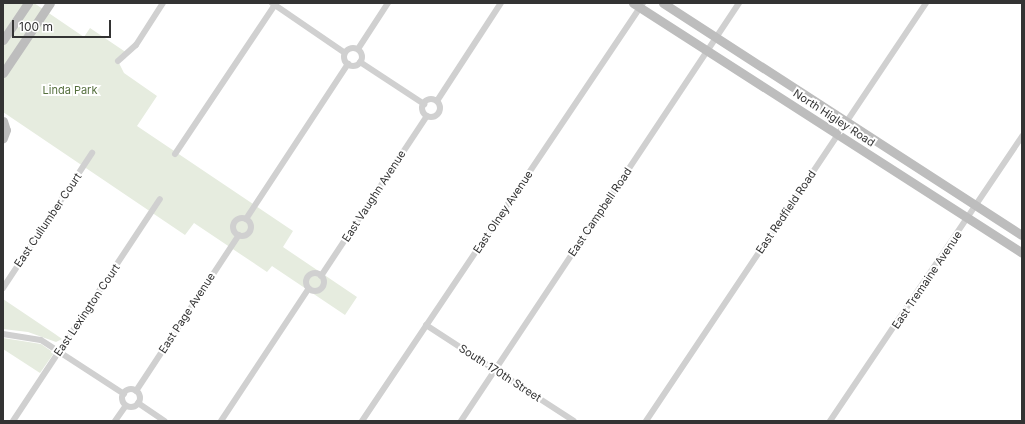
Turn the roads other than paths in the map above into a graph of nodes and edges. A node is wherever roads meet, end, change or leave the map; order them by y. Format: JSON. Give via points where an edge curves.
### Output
{"nodes":[{"id":1,"x":28,"y":3,"type":"edge"},
{"id":2,"x":50,"y":3,"type":"edge"},
{"id":3,"x":163,"y":3,"type":"edge"},
{"id":4,"x":388,"y":3,"type":"edge"},
{"id":5,"x":501,"y":3,"type":"edge"},
{"id":6,"x":663,"y":3,"type":"edge"},
{"id":7,"x":739,"y":3,"type":"edge"},
{"id":8,"x":926,"y":3,"type":"edge"},
{"id":9,"x":274,"y":4,"type":"edge"},
{"id":10,"x":639,"y":4,"type":"edge"},
{"id":11,"x":716,"y":38,"type":"junction"},
{"id":12,"x":3,"y":40,"type":"edge"},
{"id":13,"x":358,"y":49,"type":"junction"},
{"id":14,"x":708,"y":51,"type":"junction"},
{"id":15,"x":345,"y":53,"type":"junction"},
{"id":16,"x":118,"y":61,"type":"dead end"},
{"id":17,"x":360,"y":62,"type":"junction"},
{"id":18,"x":348,"y":64,"type":"junction"},
{"id":19,"x":3,"y":73,"type":"edge"},
{"id":20,"x":437,"y":101,"type":"junction"},
{"id":21,"x":424,"y":104,"type":"junction"},
{"id":22,"x":427,"y":116,"type":"junction"},
{"id":23,"x":3,"y":121,"type":"edge"},
{"id":24,"x":847,"y":121,"type":"junction"},
{"id":25,"x":839,"y":134,"type":"junction"},
{"id":26,"x":1022,"y":136,"type":"edge"},
{"id":27,"x":3,"y":138,"type":"edge"},
{"id":28,"x":92,"y":153,"type":"dead end"},
{"id":29,"x":175,"y":154,"type":"dead end"},
{"id":30,"x":160,"y":199,"type":"dead end"},
{"id":31,"x":976,"y":205,"type":"junction"},
{"id":32,"x":968,"y":218,"type":"junction"},
{"id":33,"x":246,"y":219,"type":"junction"},
{"id":34,"x":239,"y":235,"type":"junction"},
{"id":35,"x":1022,"y":235,"type":"edge"},
{"id":36,"x":1022,"y":253,"type":"edge"},
{"id":37,"x":321,"y":276,"type":"junction"},
{"id":38,"x":3,"y":288,"type":"edge"},
{"id":39,"x":309,"y":288,"type":"junction"},
{"id":40,"x":426,"y":325,"type":"junction"},
{"id":41,"x":3,"y":334,"type":"edge"},
{"id":42,"x":60,"y":350,"type":"junction"},
{"id":43,"x":494,"y":370,"type":"junction"},
{"id":44,"x":136,"y":391,"type":"junction"},
{"id":45,"x":124,"y":394,"type":"junction"},
{"id":46,"x":138,"y":403,"type":"junction"},
{"id":47,"x":126,"y":405,"type":"junction"},
{"id":48,"x":13,"y":421,"type":"edge"},
{"id":49,"x":115,"y":421,"type":"edge"},
{"id":50,"x":165,"y":421,"type":"edge"},
{"id":51,"x":221,"y":421,"type":"edge"},
{"id":52,"x":362,"y":421,"type":"edge"},
{"id":53,"x":461,"y":421,"type":"edge"},
{"id":54,"x":574,"y":421,"type":"edge"},
{"id":55,"x":646,"y":421,"type":"edge"},
{"id":56,"x":830,"y":421,"type":"edge"}],
"edges":[{"from":1,"to":12,"type":"main road"},
{"from":2,"to":19,"type":"main road"},
{"from":3,"to":16,"type":"street","via":[[136,45]]},
{"from":4,"to":13,"type":"street"},
{"from":5,"to":20,"type":"street"},
{"from":6,"to":11,"type":"main road","name":"North Higley Road"},
{"from":7,"to":11,"type":"street","name":"East Campbell Road"},
{"from":8,"to":24,"type":"street","name":"East Redfield Road"},
{"from":9,"to":15,"type":"street"},
{"from":9,"to":29,"type":"street"},
{"from":10,"to":14,"type":"main road","name":"North Higley Road"},
{"from":10,"to":40,"type":"street","name":"East Olney Avenue"},
{"from":11,"to":14,"type":"street","name":"East Campbell Road"},
{"from":11,"to":24,"type":"main road","name":"North Higley Road"},
{"from":13,"to":15,"type":"street","via":[[351,48]]},
{"from":13,"to":17,"type":"street","via":[[362,55]]},
{"from":14,"to":25,"type":"main road","name":"North Higley Road"},
{"from":14,"to":43,"type":"street","name":"East Campbell Road"},
{"from":15,"to":18,"type":"street"},
{"from":17,"to":18,"type":"street"},
{"from":17,"to":21,"type":"street"},
{"from":18,"to":33,"type":"street"},
{"from":20,"to":21,"type":"street","via":[[430,100]]},
{"from":20,"to":22,"type":"street","via":[[438,113]]},
{"from":21,"to":22,"type":"street","via":[[423,111]]},
{"from":22,"to":37,"type":"street","name":"East Vaughn Avenue"},
{"from":23,"to":27,"type":"main road","via":[[6,130]]},
{"from":24,"to":25,"type":"street","name":"East Redfield Road"},
{"from":24,"to":31,"type":"main road","name":"North Higley Road"},
{"from":25,"to":32,"type":"main road","name":"North Higley Road"},
{"from":25,"to":55,"type":"street","name":"East Redfield Road"},
{"from":26,"to":31,"type":"street","name":"East Tremaine Avenue"},
{"from":28,"to":38,"type":"street","name":"East Cullumber Court"},
{"from":30,"to":42,"type":"street","name":"East Lexington Court"},
{"from":31,"to":32,"type":"street","name":"East Tremaine Avenue"},
{"from":31,"to":35,"type":"main road","name":"North Higley Road"},
{"from":32,"to":36,"type":"main road","name":"North Higley Road"},
{"from":32,"to":56,"type":"street","name":"East Tremaine Avenue"},
{"from":33,"to":34,"type":"street","via":[[250,230],[245,235]]},
{"from":33,"to":34,"type":"street","via":[[239,219],[234,224]]},
{"from":34,"to":44,"type":"street","name":"East Page Avenue"},
{"from":37,"to":39,"type":"street","via":[[322,287],[316,291]]},
{"from":37,"to":39,"type":"street","via":[[315,273],[308,276]]},
{"from":39,"to":51,"type":"street"},
{"from":40,"to":43,"type":"street","name":"South 170th Street"},
{"from":40,"to":52,"type":"street","name":"East Olney Avenue"},
{"from":41,"to":42,"type":"street","via":[[41,340]]},
{"from":42,"to":45,"type":"street"},
{"from":42,"to":48,"type":"street","name":"East Lexington Court"},
{"from":43,"to":53,"type":"street","name":"East Campbell Road"},
{"from":43,"to":54,"type":"street","name":"South 170th Street"},
{"from":44,"to":45,"type":"street","via":[[129,390]]},
{"from":44,"to":46,"type":"street","via":[[140,396]]},
{"from":45,"to":47,"type":"street"},
{"from":46,"to":47,"type":"street","via":[[133,407]]},
{"from":46,"to":50,"type":"street"},
{"from":47,"to":49,"type":"street"}]}
